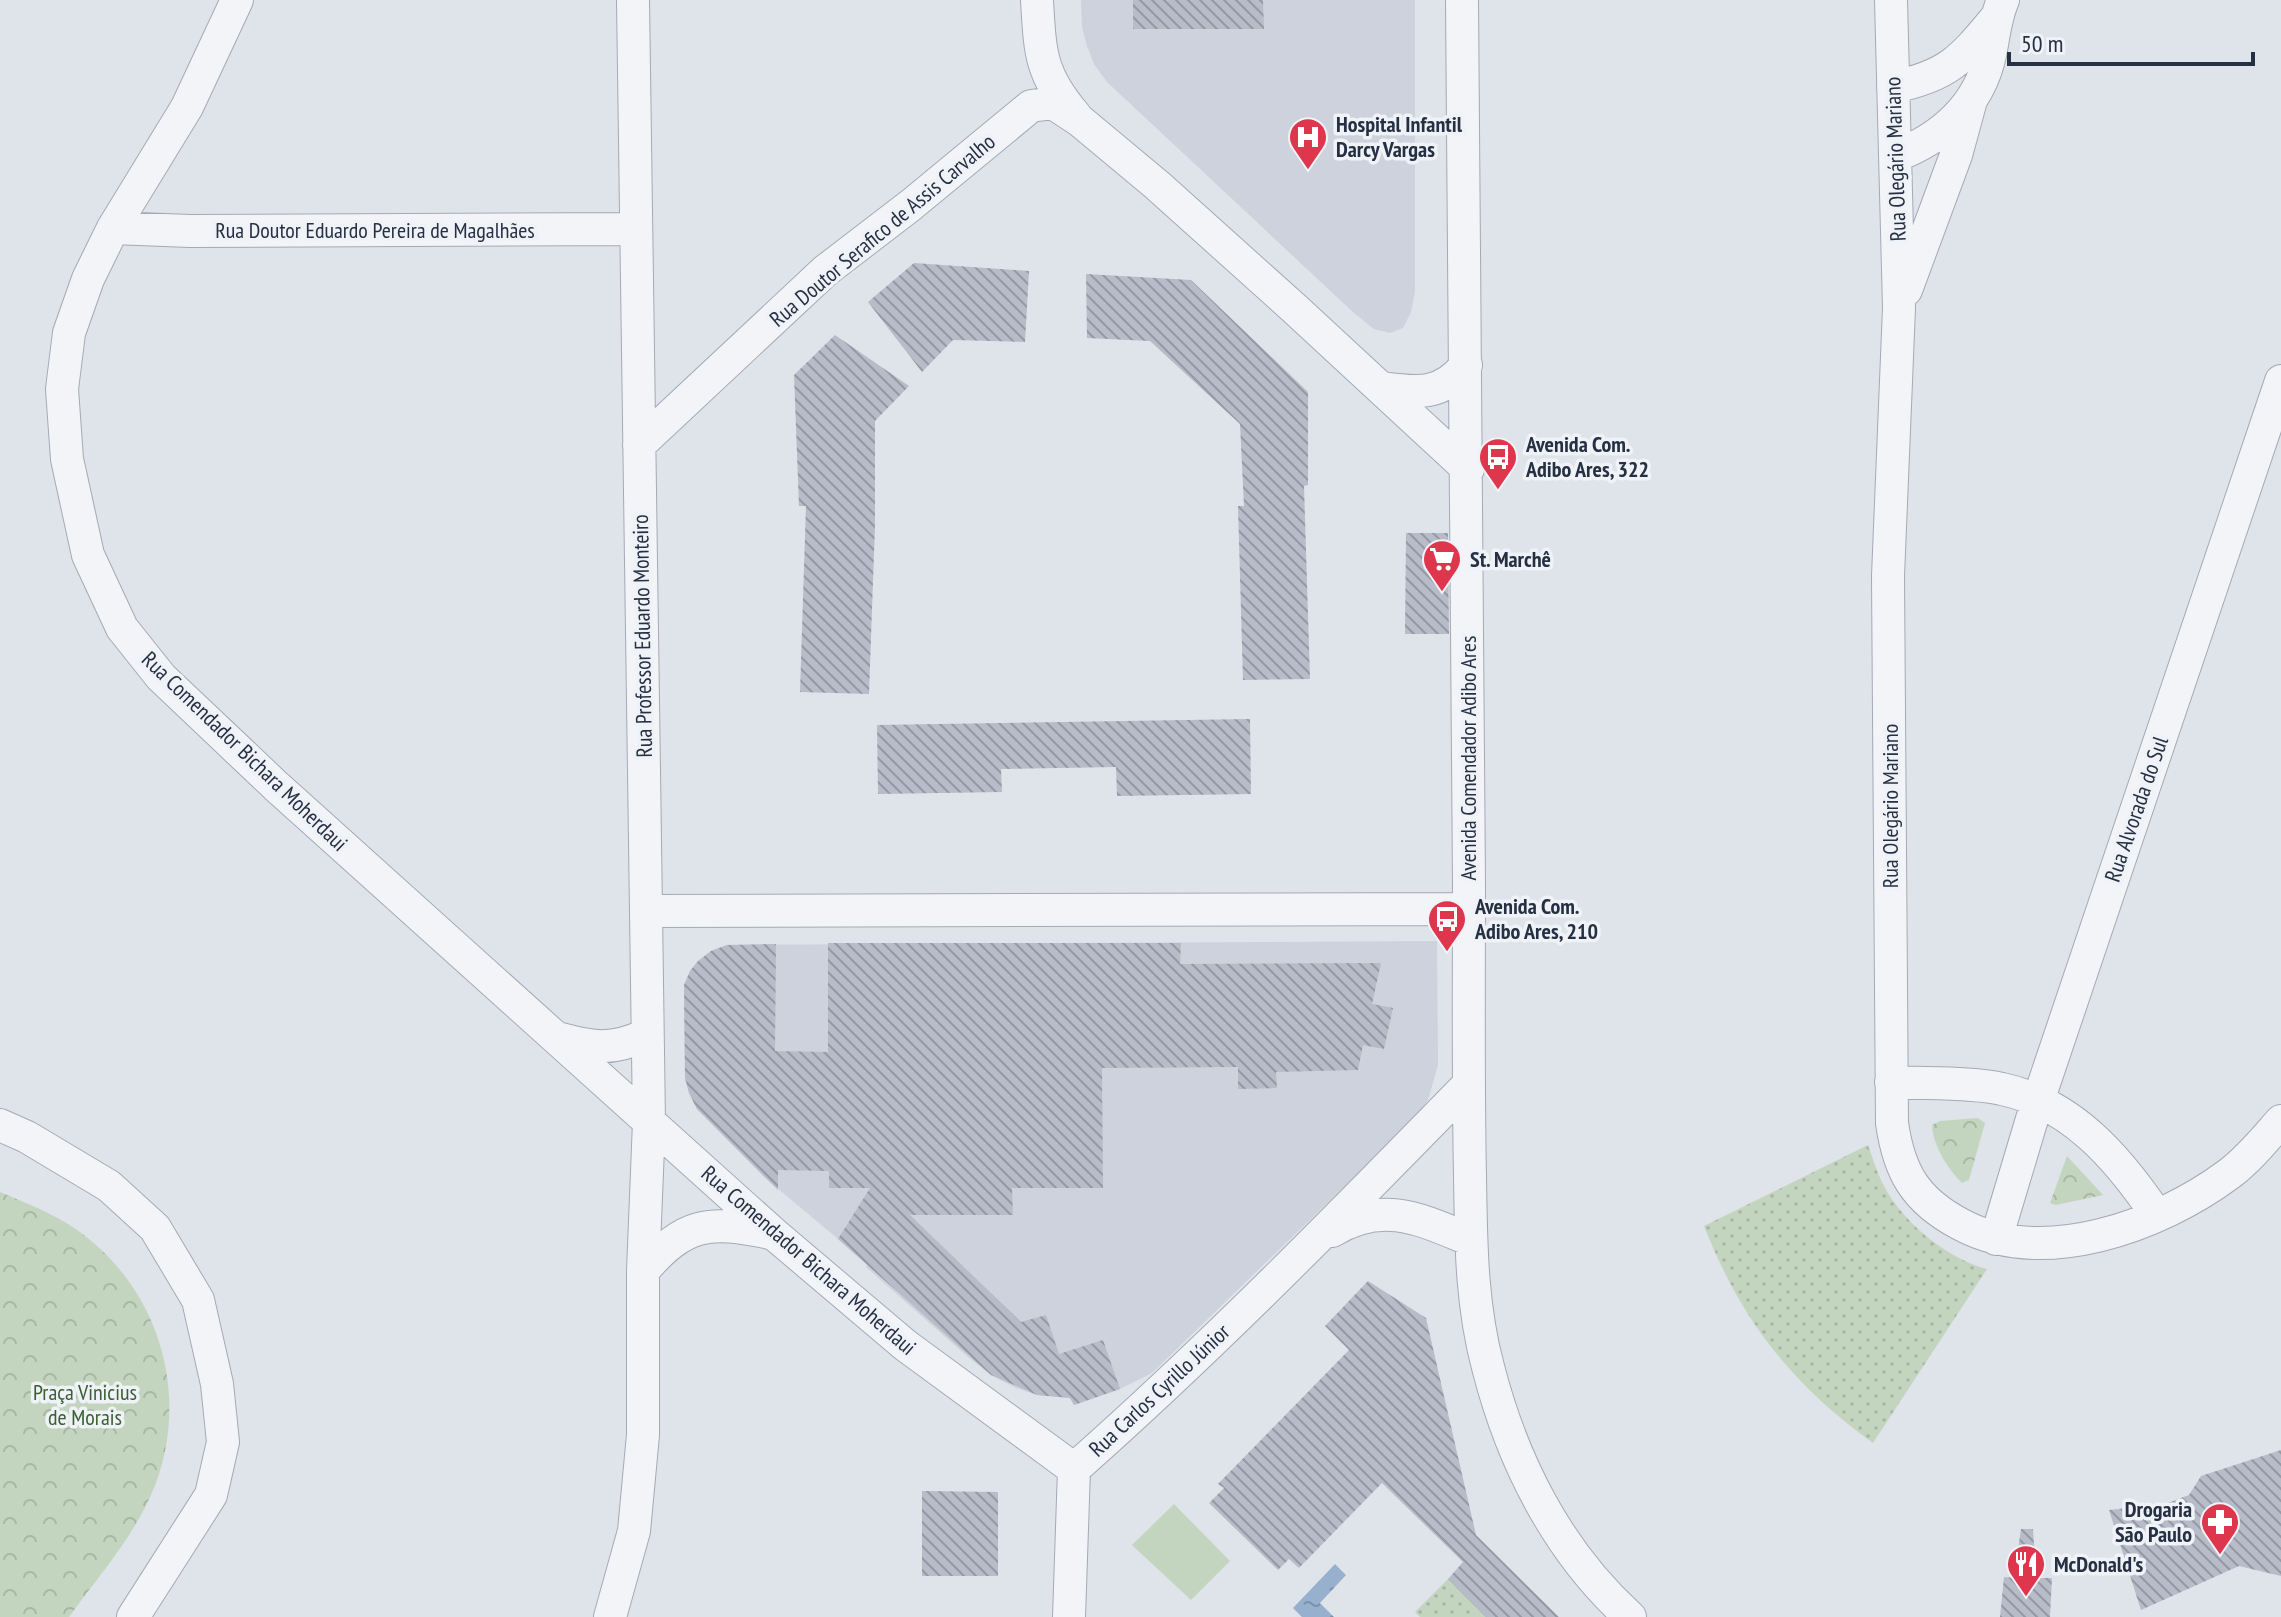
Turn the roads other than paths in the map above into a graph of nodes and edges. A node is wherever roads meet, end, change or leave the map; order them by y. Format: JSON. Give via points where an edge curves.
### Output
{"nodes":[{"id":1,"x":237,"y":0,"type":"edge"},
{"id":2,"x":633,"y":0,"type":"edge"},
{"id":3,"x":1037,"y":0,"type":"edge"},
{"id":4,"x":1462,"y":0,"type":"edge"},
{"id":5,"x":1891,"y":0,"type":"edge"},
{"id":6,"x":1999,"y":9,"type":"edge"},
{"id":7,"x":1044,"y":69,"type":"junction"},
{"id":8,"x":1893,"y":87,"type":"junction"},
{"id":9,"x":1971,"y":100,"type":"junction"},
{"id":10,"x":1021,"y":115,"type":"junction"},
{"id":11,"x":1079,"y":120,"type":"junction"},
{"id":12,"x":1895,"y":156,"type":"junction"},
{"id":13,"x":113,"y":228,"type":"junction"},
{"id":14,"x":636,"y":229,"type":"junction"},
{"id":15,"x":1899,"y":308,"type":"junction"},
{"id":16,"x":1466,"y":365,"type":"junction"},
{"id":17,"x":2281,"y":381,"type":"edge"},
{"id":18,"x":1382,"y":388,"type":"junction"},
{"id":19,"x":639,"y":445,"type":"junction"},
{"id":20,"x":1468,"y":469,"type":"junction"},
{"id":21,"x":1469,"y":909,"type":"junction"},
{"id":22,"x":646,"y":911,"type":"junction"},
{"id":23,"x":646,"y":1035,"type":"junction"},
{"id":24,"x":555,"y":1037,"type":"junction"},
{"id":25,"x":1891,"y":1082,"type":"junction"},
{"id":26,"x":1468,"y":1085,"type":"junction"},
{"id":27,"x":2038,"y":1100,"type":"junction"},
{"id":28,"x":2281,"y":1121,"type":"edge"},
{"id":29,"x":649,"y":1122,"type":"junction"},
{"id":30,"x":0,"y":1125,"type":"edge"},
{"id":31,"x":2156,"y":1214,"type":"junction"},
{"id":32,"x":774,"y":1234,"type":"junction"},
{"id":33,"x":1996,"y":1239,"type":"junction"},
{"id":34,"x":1471,"y":1240,"type":"junction"},
{"id":35,"x":1315,"y":1242,"type":"junction"},
{"id":36,"x":643,"y":1271,"type":"junction"},
{"id":37,"x":1074,"y":1469,"type":"junction"},
{"id":38,"x":133,"y":1617,"type":"edge"},
{"id":39,"x":610,"y":1617,"type":"edge"},
{"id":40,"x":1069,"y":1617,"type":"edge"},
{"id":41,"x":1630,"y":1617,"type":"edge"}],
"edges":[{"from":1,"to":13,"type":"street","name":"Rua Comendador Bichara Moherdaui","via":[[187,107]]},
{"from":2,"to":14,"type":"street","name":"Rua Professor Eduardo Monteiro"},
{"from":3,"to":7,"type":"street"},
{"from":4,"to":16,"type":"street","name":"Avenida Comendador Adibo Ares"},
{"from":5,"to":8,"type":"street","name":"Rua Olegário Mariano"},
{"from":6,"to":8,"type":"street","via":[[1966,54],[1923,81]]},
{"from":6,"to":9,"type":"street","via":[[1989,58]]},
{"from":7,"to":10,"type":"street"},
{"from":7,"to":11,"type":"street"},
{"from":8,"to":12,"type":"street","name":"Rua Olegário Mariano"},
{"from":9,"to":12,"type":"street","via":[[1936,136]]},
{"from":9,"to":15,"type":"street"},
{"from":10,"to":11,"type":"street","name":"Rua Doutor Serafico de Assis Carvalho","via":[[1043,102]]},
{"from":10,"to":19,"type":"street","name":"Rua Doutor Serafico de Assis Carvalho","via":[[825,271]]},
{"from":11,"to":18,"type":"street","name":"Rua Doutor Serafico de Assis Carvalho"},
{"from":12,"to":15,"type":"street","name":"Rua Olegário Mariano"},
{"from":13,"to":14,"type":"street","name":"Rua Doutor Eduardo Pereira de Magalhães"},
{"from":13,"to":24,"type":"street","name":"Rua Comendador Bichara Moherdaui","via":[[69,333],[62,389],[67,459],[88,555],[122,628],[161,677],[276,786]]},
{"from":14,"to":19,"type":"street","name":"Rua Professor Eduardo Monteiro"},
{"from":15,"to":25,"type":"street","name":"Rua Olegário Mariano","via":[[1888,576]]},
{"from":16,"to":18,"type":"street","via":[[1446,385],[1431,390]]},
{"from":16,"to":20,"type":"street","name":"Avenida Comendador Adibo Ares"},
{"from":17,"to":27,"type":"street","name":"Rua Alvorada do Sul"},
{"from":18,"to":20,"type":"street","name":"Rua Doutor Serafico de Assis Carvalho"},
{"from":19,"to":22,"type":"street","name":"Rua Professor Eduardo Monteiro"},
{"from":20,"to":21,"type":"street","name":"Avenida Comendador Adibo Ares"},
{"from":21,"to":22,"type":"street"},
{"from":21,"to":26,"type":"street","name":"Avenida Comendador Adibo Ares"},
{"from":22,"to":23,"type":"street","name":"Rua Professor Eduardo Monteiro"},
{"from":23,"to":24,"type":"street","name":"Rua Comendador Bichara Moherdaui","via":[[611,1047]]},
{"from":23,"to":29,"type":"street","name":"Rua Professor Eduardo Monteiro"},
{"from":24,"to":29,"type":"street","name":"Rua Comendador Bichara Moherdaui"},
{"from":25,"to":27,"type":"street","via":[[2001,1088]]},
{"from":25,"to":33,"type":"street","name":"Rua Olegário Mariano","via":[[1897,1155],[1910,1183],[1952,1220]]},
{"from":26,"to":34,"type":"street","name":"Avenida Comendador Adibo Ares"},
{"from":26,"to":35,"type":"street","name":"Rua Carlos Cyrillo Júnior"},
{"from":27,"to":31,"type":"street","via":[[2075,1121],[2128,1173]]},
{"from":27,"to":33,"type":"street","name":"Rua Alvorada do Sul"},
{"from":28,"to":31,"type":"street","name":"Rua Olegário Mariano","via":[[2230,1173]]},
{"from":29,"to":32,"type":"street","name":"Rua Comendador Bichara Moherdaui"},
{"from":29,"to":36,"type":"street","name":"Rua Professor Eduardo Monteiro"},
{"from":30,"to":38,"type":"street","via":[[109,1186],[155,1228],[198,1300],[217,1384],[223,1442],[211,1495]]},
{"from":31,"to":33,"type":"street","name":"Rua Olegário Mariano","via":[[2079,1241]]},
{"from":32,"to":36,"type":"street","via":[[732,1225],[686,1232]]},
{"from":32,"to":37,"type":"street","name":"Rua Comendador Bichara Moherdaui","via":[[905,1345]]},
{"from":34,"to":35,"type":"street","name":"Rua Carlos Cyrillo Júnior","via":[[1388,1213],[1362,1216]]},
{"from":34,"to":41,"type":"street","name":"Avenida Comendador Adibo Ares","via":[[1474,1297],[1506,1428],[1549,1522],[1604,1594]]},
{"from":35,"to":37,"type":"street","name":"Rua Carlos Cyrillo Júnior"},
{"from":36,"to":39,"type":"street","name":"Rua Professor Eduardo Monteiro","via":[[642,1449],[634,1531]]},
{"from":37,"to":40,"type":"street","name":"Rua Carlos Cyrillo Júnior"}]}
